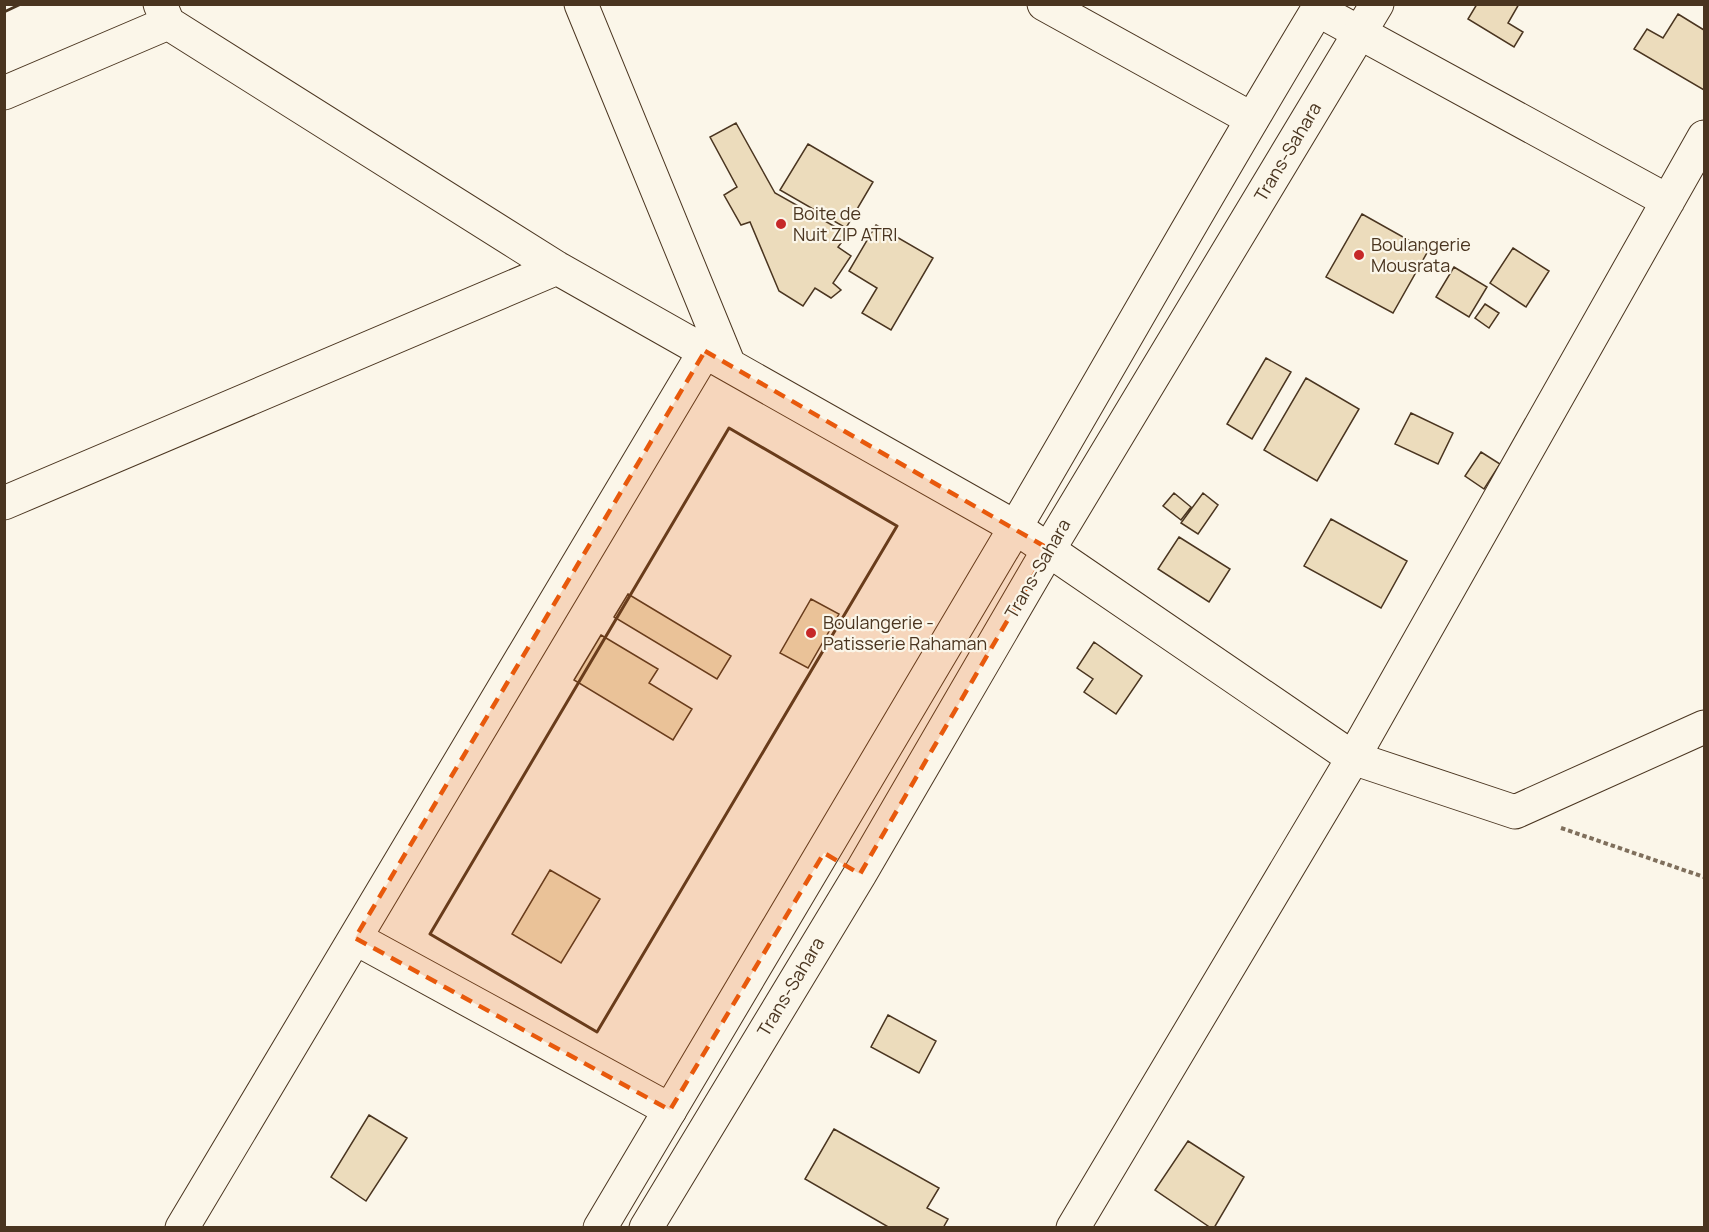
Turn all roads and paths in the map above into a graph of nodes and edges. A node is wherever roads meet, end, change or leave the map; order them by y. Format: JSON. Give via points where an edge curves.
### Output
{"nodes":[{"id":1,"x":581,"y":4,"type":"edge"},
{"id":2,"x":1044,"y":4,"type":"edge"},
{"id":3,"x":1377,"y":4,"type":"edge"},
{"id":4,"x":1320,"y":7,"type":"edge"},
{"id":5,"x":164,"y":14,"type":"edge"},
{"id":6,"x":1361,"y":32,"type":"junction"},
{"id":7,"x":4,"y":93,"type":"edge"},
{"id":8,"x":1252,"y":118,"type":"junction"},
{"id":9,"x":1704,"y":137,"type":"edge"},
{"id":10,"x":1668,"y":201,"type":"junction"},
{"id":11,"x":557,"y":268,"type":"junction"},
{"id":12,"x":717,"y":358,"type":"junction"},
{"id":13,"x":4,"y":503,"type":"edge"},
{"id":14,"x":1016,"y":527,"type":"junction"},
{"id":15,"x":1048,"y":549,"type":"junction"},
{"id":16,"x":1704,"y":727,"type":"edge"},
{"id":17,"x":1353,"y":758,"type":"junction"},
{"id":18,"x":1515,"y":812,"type":"junction"},
{"id":19,"x":824,"y":853,"type":"junction"},
{"id":20,"x":860,"y":874,"type":"junction"},
{"id":21,"x":1704,"y":877,"type":"edge"},
{"id":22,"x":355,"y":938,"type":"junction"},
{"id":23,"x":670,"y":1110,"type":"junction"},
{"id":24,"x":635,"y":1168,"type":"junction"},
{"id":25,"x":669,"y":1189,"type":"junction"},
{"id":26,"x":182,"y":1227,"type":"edge"},
{"id":27,"x":600,"y":1227,"type":"edge"},
{"id":28,"x":646,"y":1227,"type":"edge"},
{"id":29,"x":1073,"y":1227,"type":"edge"}],
"edges":[{"from":1,"to":12,"type":"street"},
{"from":2,"to":8,"type":"street"},
{"from":3,"to":6,"type":"street","name":"Trans-Sahara"},
{"from":4,"to":6,"type":"street"},
{"from":4,"to":8,"type":"street"},
{"from":5,"to":7,"type":"street"},
{"from":5,"to":11,"type":"street"},
{"from":6,"to":10,"type":"street"},
{"from":6,"to":15,"type":"street","name":"Trans-Sahara"},
{"from":8,"to":14,"type":"street"},
{"from":9,"to":10,"type":"street"},
{"from":10,"to":17,"type":"street"},
{"from":11,"to":12,"type":"street"},
{"from":11,"to":13,"type":"street"},
{"from":12,"to":14,"type":"street"},
{"from":12,"to":22,"type":"street"},
{"from":14,"to":15,"type":"street"},
{"from":14,"to":19,"type":"street"},
{"from":15,"to":17,"type":"street"},
{"from":15,"to":20,"type":"street","name":"Trans-Sahara"},
{"from":16,"to":18,"type":"street"},
{"from":17,"to":18,"type":"street"},
{"from":17,"to":29,"type":"street"},
{"from":18,"to":21,"type":"path"},
{"from":19,"to":20,"type":"street"},
{"from":19,"to":23,"type":"street"},
{"from":20,"to":25,"type":"street","name":"Trans-Sahara"},
{"from":22,"to":23,"type":"street"},
{"from":22,"to":26,"type":"street"},
{"from":23,"to":24,"type":"street"},
{"from":24,"to":25,"type":"street"},
{"from":24,"to":27,"type":"street"},
{"from":25,"to":28,"type":"street","name":"Trans-Sahara"}]}
